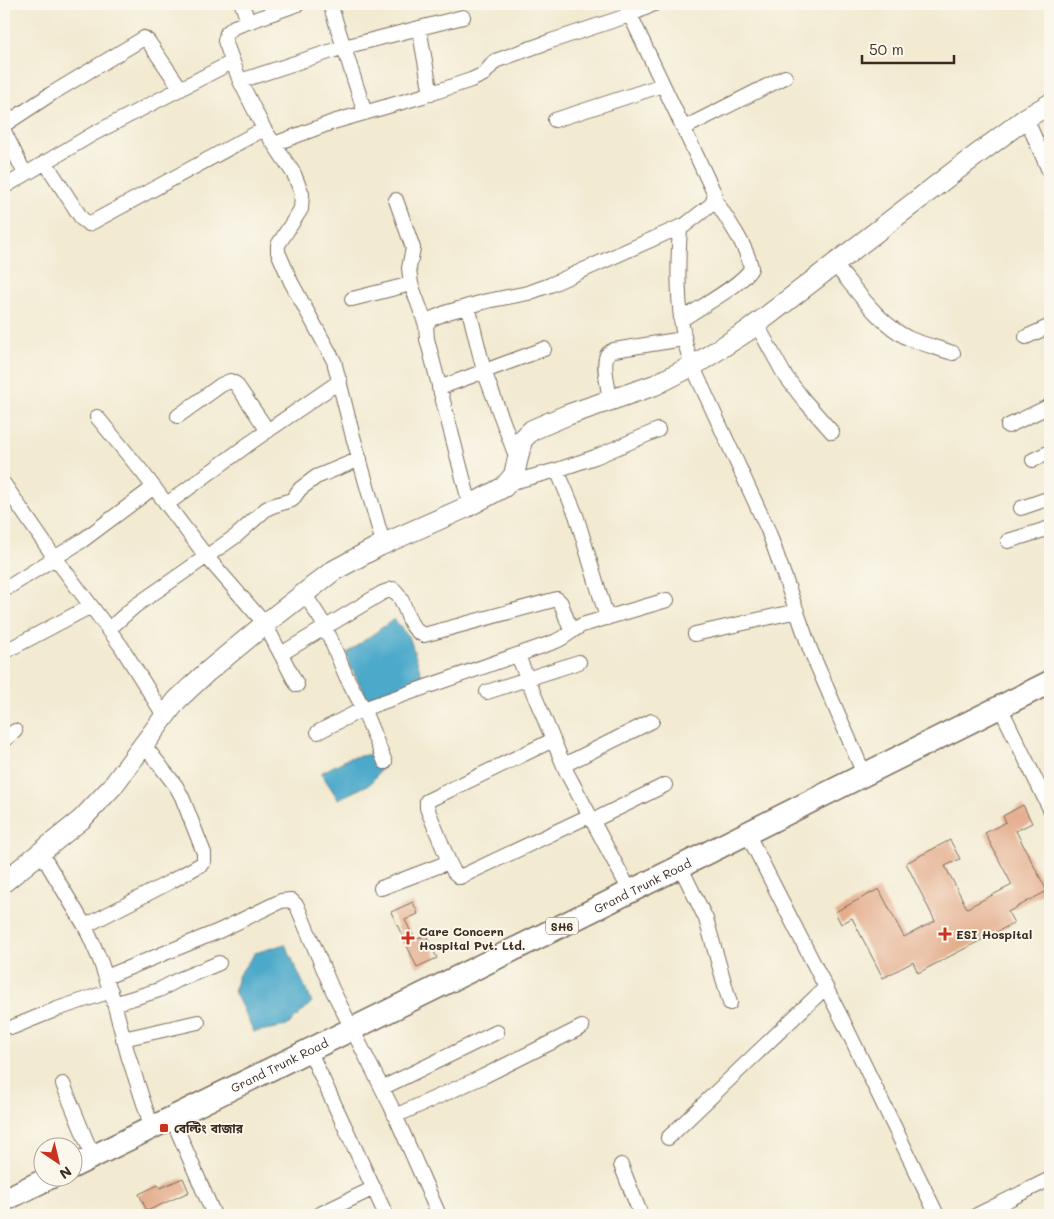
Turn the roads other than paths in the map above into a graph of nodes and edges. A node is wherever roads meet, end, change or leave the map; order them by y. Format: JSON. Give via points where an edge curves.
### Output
{"nodes":[{"id":1,"x":242,"y":4,"type":"edge"},
{"id":2,"x":298,"y":4,"type":"edge"},
{"id":3,"x":330,"y":4,"type":"edge"},
{"id":4,"x":654,"y":4,"type":"edge"},
{"id":5,"x":628,"y":9,"type":"edge"},
{"id":6,"x":463,"y":17,"type":"dead end"},
{"id":7,"x":248,"y":22,"type":"junction"},
{"id":8,"x":419,"y":28,"type":"junction"},
{"id":9,"x":344,"y":47,"type":"junction"},
{"id":10,"x":232,"y":62,"type":"junction"},
{"id":11,"x":784,"y":77,"type":"dead end"},
{"id":12,"x":240,"y":81,"type":"junction"},
{"id":13,"x":663,"y":85,"type":"junction"},
{"id":14,"x":181,"y":89,"type":"junction"},
{"id":15,"x":431,"y":94,"type":"junction"},
{"id":16,"x":1050,"y":104,"type":"edge"},
{"id":17,"x":366,"y":113,"type":"junction"},
{"id":18,"x":1026,"y":118,"type":"junction"},
{"id":19,"x":555,"y":120,"type":"dead end"},
{"id":20,"x":4,"y":125,"type":"edge"},
{"id":21,"x":684,"y":128,"type":"junction"},
{"id":22,"x":264,"y":129,"type":"junction"},
{"id":23,"x":4,"y":131,"type":"edge"},
{"id":24,"x":274,"y":144,"type":"junction"},
{"id":25,"x":45,"y":162,"type":"junction"},
{"id":26,"x":1050,"y":173,"type":"edge"},
{"id":27,"x":25,"y":174,"type":"junction"},
{"id":28,"x":4,"y":187,"type":"edge"},
{"id":29,"x":396,"y":200,"type":"dead end"},
{"id":30,"x":715,"y":200,"type":"junction"},
{"id":31,"x":682,"y":226,"type":"junction"},
{"id":32,"x":834,"y":264,"type":"junction"},
{"id":33,"x":411,"y":284,"type":"junction"},
{"id":34,"x":352,"y":299,"type":"dead end"},
{"id":35,"x":468,"y":306,"type":"junction"},
{"id":36,"x":682,"y":320,"type":"junction"},
{"id":37,"x":426,"y":325,"type":"junction"},
{"id":38,"x":757,"y":325,"type":"junction"},
{"id":39,"x":1050,"y":326,"type":"edge"},
{"id":40,"x":1026,"y":337,"type":"dead end"},
{"id":41,"x":683,"y":339,"type":"junction"},
{"id":42,"x":544,"y":349,"type":"dead end"},
{"id":43,"x":953,"y":353,"type":"dead end"},
{"id":44,"x":692,"y":365,"type":"junction"},
{"id":45,"x":484,"y":371,"type":"junction"},
{"id":46,"x":340,"y":381,"type":"junction"},
{"id":47,"x":439,"y":388,"type":"junction"},
{"id":48,"x":610,"y":401,"type":"junction"},
{"id":49,"x":1050,"y":406,"type":"edge"},
{"id":50,"x":178,"y":416,"type":"dead end"},
{"id":51,"x":97,"y":417,"type":"dead end"},
{"id":52,"x":1008,"y":426,"type":"dead end"},
{"id":53,"x":658,"y":430,"type":"dead end"},
{"id":54,"x":268,"y":431,"type":"junction"},
{"id":55,"x":832,"y":432,"type":"dead end"},
{"id":56,"x":1050,"y":452,"type":"edge"},
{"id":57,"x":360,"y":459,"type":"junction"},
{"id":58,"x":517,"y":459,"type":"junction"},
{"id":59,"x":1034,"y":460,"type":"dead end"},
{"id":60,"x":557,"y":470,"type":"junction"},
{"id":61,"x":509,"y":483,"type":"junction"},
{"id":62,"x":4,"y":484,"type":"edge"},
{"id":63,"x":154,"y":487,"type":"junction"},
{"id":64,"x":1050,"y":498,"type":"edge"},
{"id":65,"x":167,"y":504,"type":"junction"},
{"id":66,"x":470,"y":505,"type":"junction"},
{"id":67,"x":1021,"y":508,"type":"dead end"},
{"id":68,"x":1050,"y":528,"type":"edge"},
{"id":69,"x":1008,"y":541,"type":"dead end"},
{"id":70,"x":383,"y":544,"type":"junction"},
{"id":71,"x":206,"y":556,"type":"junction"},
{"id":72,"x":55,"y":558,"type":"junction"},
{"id":73,"x":4,"y":590,"type":"edge"},
{"id":74,"x":304,"y":593,"type":"junction"},
{"id":75,"x":668,"y":600,"type":"dead end"},
{"id":76,"x":90,"y":606,"type":"junction"},
{"id":77,"x":797,"y":611,"type":"junction"},
{"id":78,"x":607,"y":618,"type":"junction"},
{"id":79,"x":265,"y":624,"type":"junction"},
{"id":80,"x":325,"y":626,"type":"junction"},
{"id":81,"x":108,"y":630,"type":"junction"},
{"id":82,"x":571,"y":631,"type":"junction"},
{"id":83,"x":694,"y":634,"type":"dead end"},
{"id":84,"x":4,"y":652,"type":"edge"},
{"id":85,"x":281,"y":654,"type":"junction"},
{"id":86,"x":518,"y":656,"type":"junction"},
{"id":87,"x":579,"y":662,"type":"dead end"},
{"id":88,"x":527,"y":679,"type":"junction"},
{"id":89,"x":1050,"y":682,"type":"edge"},
{"id":90,"x":297,"y":685,"type":"dead end"},
{"id":91,"x":487,"y":692,"type":"dead end"},
{"id":92,"x":1000,"y":707,"type":"junction"},
{"id":93,"x":363,"y":709,"type":"junction"},
{"id":94,"x":165,"y":716,"type":"junction"},
{"id":95,"x":652,"y":721,"type":"dead end"},
{"id":96,"x":15,"y":731,"type":"dead end"},
{"id":97,"x":318,"y":732,"type":"dead end"},
{"id":98,"x":4,"y":740,"type":"edge"},
{"id":99,"x":553,"y":740,"type":"junction"},
{"id":100,"x":144,"y":745,"type":"junction"},
{"id":101,"x":385,"y":762,"type":"dead end"},
{"id":102,"x":564,"y":765,"type":"junction"},
{"id":103,"x":864,"y":774,"type":"junction"},
{"id":104,"x":665,"y":785,"type":"dead end"},
{"id":105,"x":1050,"y":809,"type":"edge"},
{"id":106,"x":591,"y":818,"type":"junction"},
{"id":107,"x":747,"y":833,"type":"junction"},
{"id":108,"x":41,"y":853,"type":"junction"},
{"id":109,"x":448,"y":862,"type":"junction"},
{"id":110,"x":680,"y":866,"type":"junction"},
{"id":111,"x":4,"y":882,"type":"edge"},
{"id":112,"x":381,"y":888,"type":"dead end"},
{"id":113,"x":630,"y":892,"type":"junction"},
{"id":114,"x":84,"y":926,"type":"junction"},
{"id":115,"x":219,"y":962,"type":"dead end"},
{"id":116,"x":106,"y":977,"type":"junction"},
{"id":117,"x":826,"y":987,"type":"junction"},
{"id":118,"x":113,"y":998,"type":"junction"},
{"id":119,"x":730,"y":1003,"type":"dead end"},
{"id":120,"x":198,"y":1022,"type":"dead end"},
{"id":121,"x":13,"y":1027,"type":"dead end"},
{"id":122,"x":582,"y":1027,"type":"dead end"},
{"id":123,"x":352,"y":1029,"type":"junction"},
{"id":124,"x":497,"y":1032,"type":"dead end"},
{"id":125,"x":123,"y":1039,"type":"junction"},
{"id":126,"x":309,"y":1050,"type":"junction"},
{"id":127,"x":63,"y":1084,"type":"dead end"},
{"id":128,"x":382,"y":1088,"type":"junction"},
{"id":129,"x":395,"y":1116,"type":"junction"},
{"id":130,"x":172,"y":1118,"type":"junction"},
{"id":131,"x":152,"y":1128,"type":"junction"},
{"id":132,"x":668,"y":1138,"type":"dead end"},
{"id":133,"x":93,"y":1157,"type":"junction"},
{"id":134,"x":82,"y":1162,"type":"edge"},
{"id":135,"x":621,"y":1165,"type":"dead end"},
{"id":136,"x":1050,"y":1179,"type":"edge"},
{"id":137,"x":33,"y":1186,"type":"edge"},
{"id":138,"x":374,"y":1188,"type":"junction"},
{"id":139,"x":11,"y":1197,"type":"edge"},
{"id":140,"x":214,"y":1215,"type":"edge"},
{"id":141,"x":318,"y":1215,"type":"edge"},
{"id":142,"x":386,"y":1215,"type":"edge"},
{"id":143,"x":439,"y":1215,"type":"edge"},
{"id":144,"x":641,"y":1215,"type":"edge"},
{"id":145,"x":937,"y":1215,"type":"edge"},
{"id":146,"x":977,"y":1215,"type":"edge"}],
"edges":[{"from":1,"to":7,"type":"street"},
{"from":2,"to":7,"type":"street"},
{"from":3,"to":9,"type":"street"},
{"from":4,"to":5,"type":"street"},
{"from":5,"to":13,"type":"street"},
{"from":5,"to":15,"type":"street","via":[[496,62],[480,77]]},
{"from":6,"to":8,"type":"street"},
{"from":7,"to":10,"type":"street","via":[[229,30],[225,36]]},
{"from":8,"to":9,"type":"street"},
{"from":8,"to":15,"type":"street"},
{"from":9,"to":12,"type":"street"},
{"from":9,"to":17,"type":"street"},
{"from":10,"to":12,"type":"street"},
{"from":10,"to":14,"type":"street"},
{"from":11,"to":21,"type":"street"},
{"from":12,"to":22,"type":"street"},
{"from":13,"to":19,"type":"street"},
{"from":13,"to":21,"type":"street"},
{"from":14,"to":20,"type":"street","via":[[144,38]]},
{"from":14,"to":25,"type":"street"},
{"from":15,"to":17,"type":"street"},
{"from":16,"to":18,"type":"street"},
{"from":17,"to":24,"type":"street"},
{"from":18,"to":26,"type":"street"},
{"from":18,"to":32,"type":"street"},
{"from":21,"to":30,"type":"street","via":[[714,191]]},
{"from":22,"to":24,"type":"street"},
{"from":22,"to":25,"type":"street","via":[[89,224],[82,219]]},
{"from":23,"to":27,"type":"street"},
{"from":24,"to":46,"type":"street","via":[[298,181],[302,194],[301,209],[278,245],[278,252],[334,361]]},
{"from":25,"to":27,"type":"street"},
{"from":27,"to":28,"type":"street"},
{"from":29,"to":33,"type":"street","via":[[413,248],[408,268]]},
{"from":30,"to":31,"type":"street"},
{"from":30,"to":36,"type":"street","via":[[749,258],[751,268],[735,285]]},
{"from":31,"to":35,"type":"street","via":[[550,285]]},
{"from":31,"to":36,"type":"street","via":[[679,234],[679,292]]},
{"from":32,"to":38,"type":"street"},
{"from":32,"to":43,"type":"street","via":[[898,332]]},
{"from":33,"to":34,"type":"street"},
{"from":33,"to":37,"type":"street"},
{"from":35,"to":37,"type":"street","via":[[431,319]]},
{"from":35,"to":45,"type":"street"},
{"from":36,"to":41,"type":"street"},
{"from":37,"to":47,"type":"street"},
{"from":38,"to":44,"type":"street"},
{"from":38,"to":55,"type":"street","via":[[784,374]]},
{"from":39,"to":40,"type":"street"},
{"from":41,"to":44,"type":"street"},
{"from":41,"to":48,"type":"street","via":[[609,352],[606,365]]},
{"from":42,"to":45,"type":"street"},
{"from":44,"to":48,"type":"street","via":[[655,385]]},
{"from":44,"to":77,"type":"street","via":[[768,530]]},
{"from":45,"to":47,"type":"street"},
{"from":45,"to":58,"type":"street"},
{"from":46,"to":54,"type":"street"},
{"from":46,"to":57,"type":"street"},
{"from":47,"to":66,"type":"street"},
{"from":48,"to":58,"type":"street","via":[[532,430],[522,440]]},
{"from":49,"to":52,"type":"street"},
{"from":50,"to":54,"type":"street","via":[[230,381],[236,384]]},
{"from":51,"to":63,"type":"street"},
{"from":53,"to":60,"type":"street","via":[[595,458]]},
{"from":54,"to":65,"type":"street"},
{"from":56,"to":59,"type":"street"},
{"from":57,"to":70,"type":"street"},
{"from":57,"to":71,"type":"street","via":[[316,477],[292,500],[266,509],[236,536]]},
{"from":58,"to":61,"type":"street","via":[[514,476]]},
{"from":60,"to":61,"type":"street"},
{"from":60,"to":78,"type":"street","via":[[576,515]]},
{"from":61,"to":66,"type":"street"},
{"from":62,"to":72,"type":"street"},
{"from":63,"to":65,"type":"street"},
{"from":63,"to":72,"type":"street"},
{"from":64,"to":67,"type":"street"},
{"from":65,"to":71,"type":"street"},
{"from":66,"to":70,"type":"street"},
{"from":68,"to":69,"type":"street"},
{"from":70,"to":74,"type":"street","via":[[333,572]]},
{"from":71,"to":79,"type":"street"},
{"from":71,"to":81,"type":"street","via":[[135,606]]},
{"from":72,"to":73,"type":"street"},
{"from":72,"to":76,"type":"street"},
{"from":74,"to":79,"type":"street"},
{"from":74,"to":80,"type":"street"},
{"from":75,"to":78,"type":"street"},
{"from":76,"to":81,"type":"street"},
{"from":76,"to":84,"type":"street"},
{"from":77,"to":83,"type":"street"},
{"from":77,"to":103,"type":"street"},
{"from":78,"to":82,"type":"street"},
{"from":79,"to":85,"type":"street"},
{"from":79,"to":94,"type":"street","via":[[201,677]]},
{"from":80,"to":82,"type":"street","via":[[393,589],[400,596],[414,628],[424,634],[557,600]]},
{"from":80,"to":85,"type":"street"},
{"from":80,"to":93,"type":"street"},
{"from":81,"to":94,"type":"street"},
{"from":82,"to":86,"type":"street","via":[[565,638]]},
{"from":85,"to":90,"type":"street"},
{"from":86,"to":88,"type":"street"},
{"from":86,"to":93,"type":"street"},
{"from":87,"to":88,"type":"street"},
{"from":88,"to":91,"type":"street"},
{"from":88,"to":99,"type":"street"},
{"from":89,"to":92,"type":"main road","name":"Grand Trunk Road","number":"SH6"},
{"from":92,"to":103,"type":"main road","name":"Grand Trunk Road","number":"SH6"},
{"from":92,"to":105,"type":"street"},
{"from":93,"to":97,"type":"street"},
{"from":93,"to":101,"type":"street"},
{"from":94,"to":100,"type":"street"},
{"from":95,"to":102,"type":"street"},
{"from":96,"to":98,"type":"street"},
{"from":99,"to":102,"type":"street"},
{"from":99,"to":109,"type":"street","via":[[427,801]]},
{"from":100,"to":108,"type":"street","via":[[82,819]]},
{"from":100,"to":114,"type":"street","via":[[182,797],[204,853],[204,861]]},
{"from":102,"to":106,"type":"street"},
{"from":103,"to":107,"type":"main road","name":"Grand Trunk Road","number":"SH6"},
{"from":104,"to":106,"type":"street"},
{"from":106,"to":109,"type":"street","via":[[460,876]]},
{"from":106,"to":113,"type":"street"},
{"from":107,"to":110,"type":"main road","name":"Grand Trunk Road","number":"SH6"},
{"from":107,"to":117,"type":"street"},
{"from":108,"to":111,"type":"street"},
{"from":108,"to":114,"type":"street"},
{"from":109,"to":112,"type":"street"},
{"from":110,"to":113,"type":"main road","name":"Grand Trunk Road","number":"SH6"},
{"from":110,"to":119,"type":"street","via":[[706,919]]},
{"from":113,"to":123,"type":"main road","name":"Grand Trunk Road","number":"SH6"},
{"from":114,"to":116,"type":"street"},
{"from":115,"to":118,"type":"street","via":[[158,990]]},
{"from":116,"to":118,"type":"street"},
{"from":116,"to":123,"type":"street","via":[[219,931],[281,901],[291,900],[297,906]]},
{"from":117,"to":132,"type":"street"},
{"from":117,"to":145,"type":"street"},
{"from":118,"to":121,"type":"street","via":[[57,1009]]},
{"from":118,"to":125,"type":"street"},
{"from":120,"to":125,"type":"street"},
{"from":122,"to":129,"type":"street"},
{"from":123,"to":126,"type":"main road","name":"Grand Trunk Road","number":"SH6"},
{"from":123,"to":128,"type":"street"},
{"from":124,"to":128,"type":"street"},
{"from":125,"to":131,"type":"street"},
{"from":126,"to":130,"type":"main road","name":"Grand Trunk Road","number":"SH6"},
{"from":126,"to":138,"type":"street"},
{"from":127,"to":133,"type":"street"},
{"from":128,"to":129,"type":"street"},
{"from":129,"to":143,"type":"street"},
{"from":130,"to":131,"type":"main road","name":"Grand Trunk Road","number":"SH6"},
{"from":130,"to":140,"type":"street"},
{"from":131,"to":133,"type":"main road","name":"Grand Trunk Road","number":"SH6"},
{"from":133,"to":134,"type":"main road","name":"Grand Trunk Road","number":"SH6"},
{"from":135,"to":144,"type":"street"},
{"from":136,"to":146,"type":"street"},
{"from":137,"to":139,"type":"main road"},
{"from":138,"to":141,"type":"street"},
{"from":138,"to":142,"type":"street"}]}
